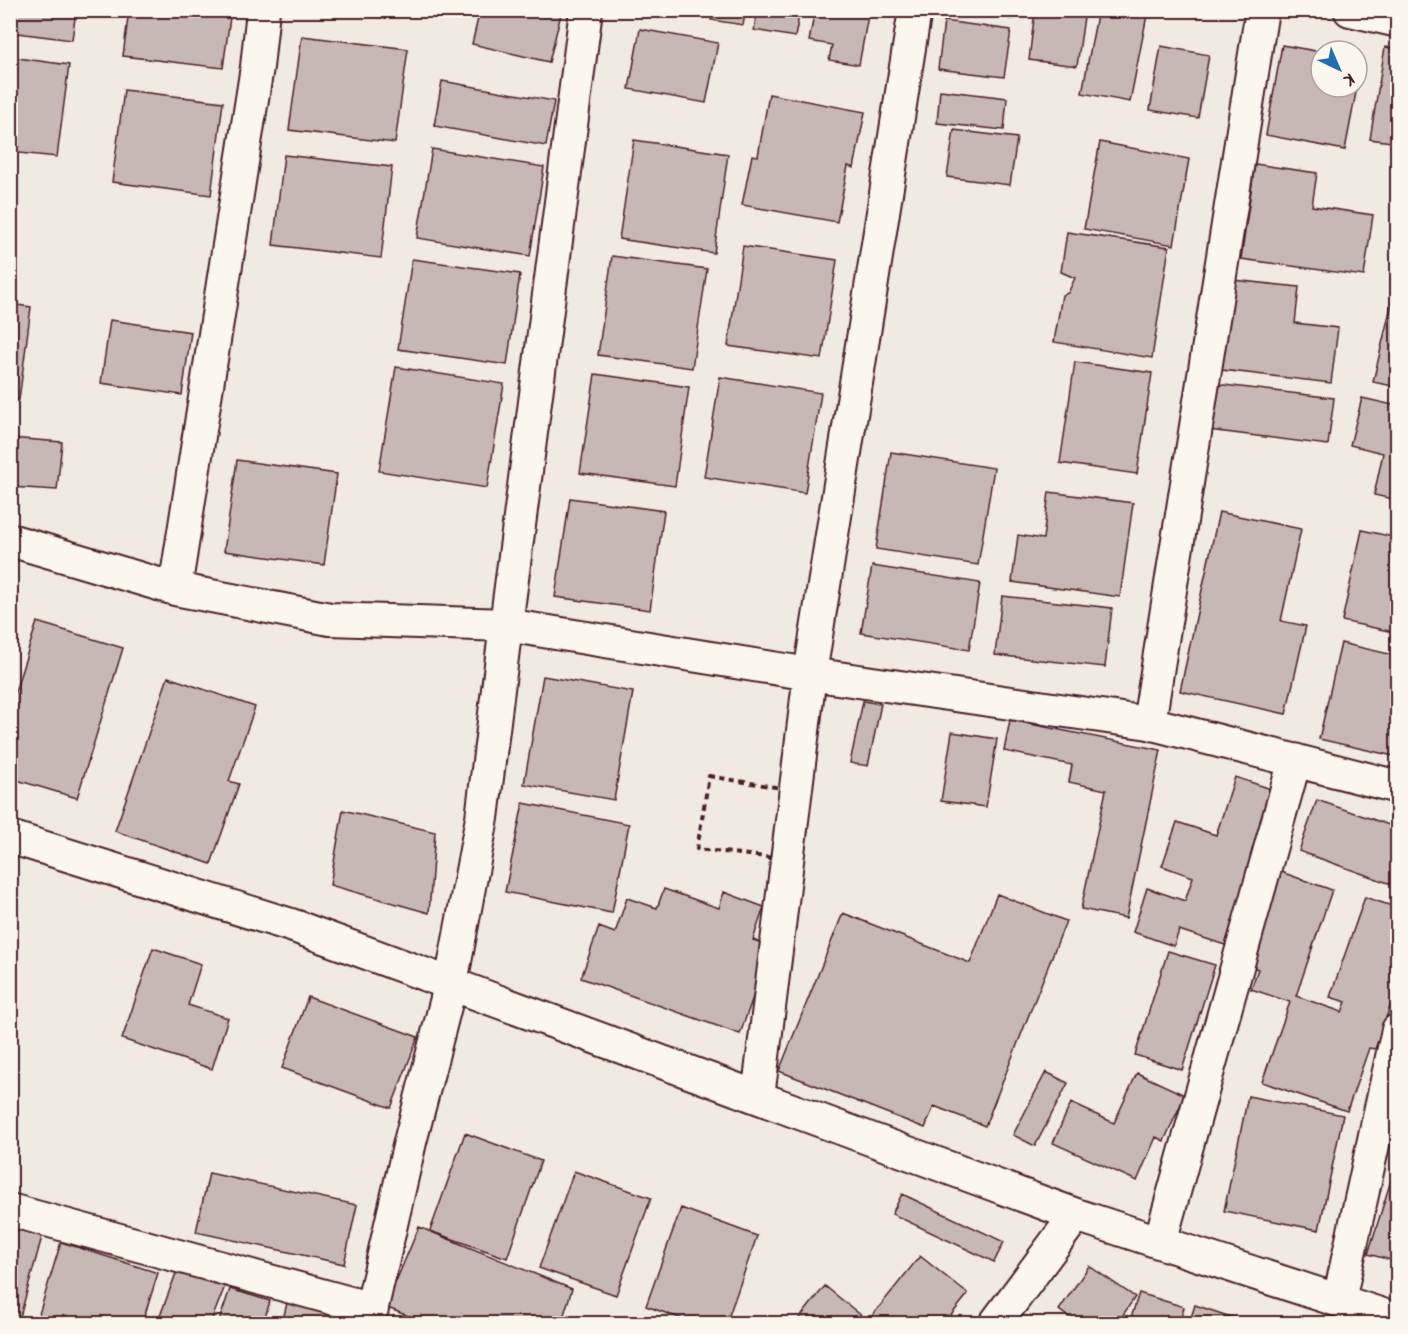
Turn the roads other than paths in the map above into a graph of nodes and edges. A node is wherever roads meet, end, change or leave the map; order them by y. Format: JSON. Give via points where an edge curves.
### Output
{"nodes":[{"id":1,"x":263,"y":10,"type":"edge"},
{"id":2,"x":586,"y":10,"type":"edge"},
{"id":3,"x":915,"y":10,"type":"edge"},
{"id":4,"x":1262,"y":10,"type":"edge"},
{"id":5,"x":1350,"y":10,"type":"edge"},
{"id":6,"x":1398,"y":21,"type":"edge"},
{"id":7,"x":10,"y":540,"type":"edge"},
{"id":8,"x":175,"y":589,"type":"junction"},
{"id":9,"x":506,"y":625,"type":"junction"},
{"id":10,"x":810,"y":674,"type":"junction"},
{"id":11,"x":1149,"y":723,"type":"junction"},
{"id":12,"x":1295,"y":760,"type":"junction"},
{"id":13,"x":1398,"y":787,"type":"edge"},
{"id":14,"x":10,"y":837,"type":"edge"},
{"id":15,"x":451,"y":983,"type":"junction"},
{"id":16,"x":1398,"y":1030,"type":"edge"},
{"id":17,"x":758,"y":1097,"type":"junction"},
{"id":18,"x":10,"y":1210,"type":"edge"},
{"id":19,"x":1076,"y":1215,"type":"junction"},
{"id":20,"x":1160,"y":1242,"type":"junction"},
{"id":21,"x":1339,"y":1300,"type":"junction"},
{"id":22,"x":370,"y":1316,"type":"edge"},
{"id":23,"x":1398,"y":1320,"type":"edge"},
{"id":24,"x":995,"y":1323,"type":"edge"}],
"edges":[{"from":1,"to":8,"type":"street"},
{"from":2,"to":9,"type":"street"},
{"from":3,"to":10,"type":"street"},
{"from":4,"to":11,"type":"street"},
{"from":5,"to":6,"type":"street"},
{"from":7,"to":8,"type":"street"},
{"from":8,"to":9,"type":"street","via":[[330,619]]},
{"from":9,"to":10,"type":"street"},
{"from":9,"to":15,"type":"street","via":[[482,818]]},
{"from":10,"to":11,"type":"street"},
{"from":10,"to":17,"type":"street"},
{"from":11,"to":12,"type":"street"},
{"from":12,"to":13,"type":"street"},
{"from":12,"to":20,"type":"street"},
{"from":14,"to":15,"type":"street","via":[[294,926]]},
{"from":15,"to":17,"type":"street"},
{"from":15,"to":22,"type":"street"},
{"from":16,"to":21,"type":"street"},
{"from":17,"to":19,"type":"street"},
{"from":18,"to":22,"type":"street"},
{"from":19,"to":20,"type":"street"},
{"from":19,"to":24,"type":"street"},
{"from":20,"to":21,"type":"street"},
{"from":21,"to":23,"type":"street"}]}
